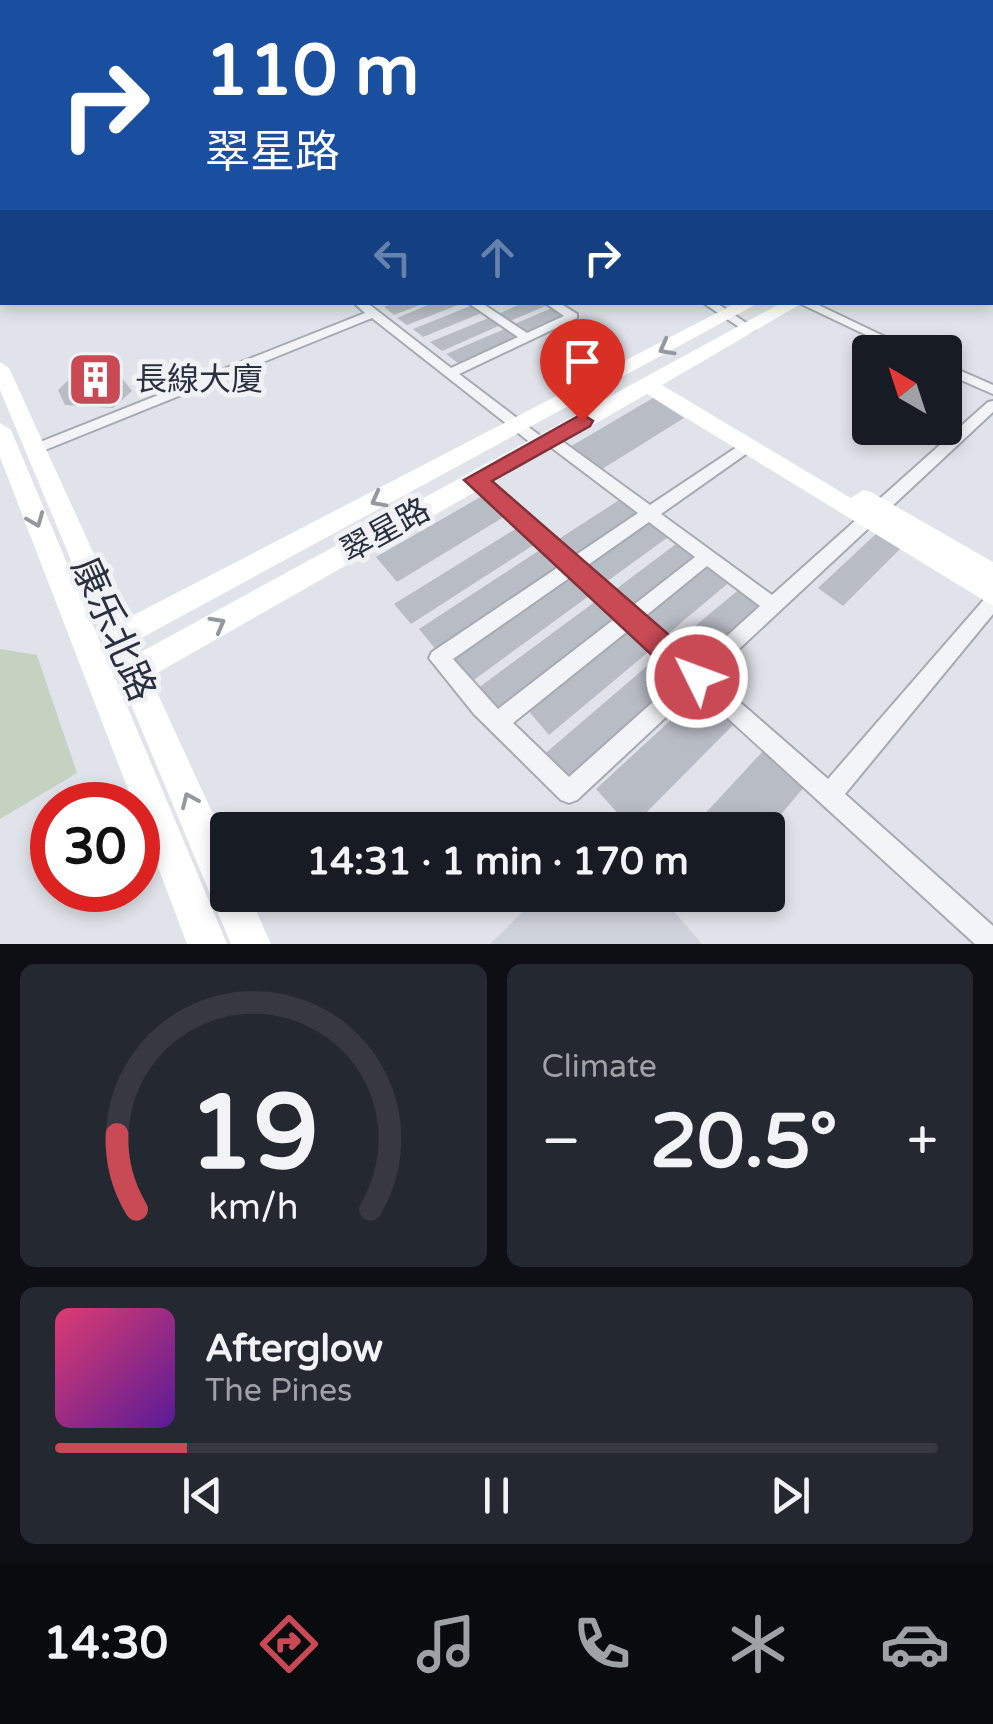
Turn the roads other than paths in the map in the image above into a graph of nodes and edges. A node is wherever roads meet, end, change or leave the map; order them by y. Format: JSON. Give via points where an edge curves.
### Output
{"nodes":[{"id":1,"x":362,"y":305,"type":"edge"},
{"id":2,"x":477,"y":305,"type":"edge"},
{"id":3,"x":554,"y":305,"type":"edge"},
{"id":4,"x":793,"y":305,"type":"edge"},
{"id":5,"x":806,"y":305,"type":"edge"},
{"id":6,"x":716,"y":310,"type":"edge"},
{"id":7,"x":372,"y":314,"type":"junction"},
{"id":8,"x":749,"y":328,"type":"junction"},
{"id":9,"x":874,"y":335,"type":"edge"},
{"id":10,"x":527,"y":338,"type":"junction"},
{"id":11,"x":0,"y":368,"type":"edge"},
{"id":12,"x":450,"y":374,"type":"junction"},
{"id":13,"x":962,"y":376,"type":"edge"},
{"id":14,"x":653,"y":382,"type":"junction"},
{"id":15,"x":993,"y":390,"type":"edge"},
{"id":16,"x":993,"y":405,"type":"edge"},
{"id":17,"x":518,"y":426,"type":"junction"},
{"id":18,"x":0,"y":430,"type":"edge"},
{"id":19,"x":546,"y":442,"type":"junction"},
{"id":20,"x":748,"y":446,"type":"junction"},
{"id":21,"x":35,"y":448,"type":"junction"},
{"id":22,"x":476,"y":480,"type":"junction"},
{"id":23,"x":872,"y":512,"type":"junction"},
{"id":24,"x":650,"y":514,"type":"junction"},
{"id":25,"x":707,"y":557,"type":"junction"},
{"id":26,"x":572,"y":566,"type":"junction"},
{"id":27,"x":993,"y":575,"type":"edge"},
{"id":28,"x":993,"y":598,"type":"edge"},
{"id":29,"x":774,"y":608,"type":"junction"},
{"id":30,"x":630,"y":618,"type":"junction"},
{"id":31,"x":118,"y":638,"type":"junction"},
{"id":32,"x":132,"y":671,"type":"junction"},
{"id":33,"x":697,"y":677,"type":"junction"},
{"id":34,"x":497,"y":723,"type":"junction"},
{"id":35,"x":828,"y":795,"type":"junction"},
{"id":36,"x":210,"y":848,"type":"joint"},
{"id":37,"x":178,"y":871,"type":"junction"},
{"id":38,"x":237,"y":912,"type":"edge"},
{"id":39,"x":993,"y":943,"type":"edge"},
{"id":40,"x":207,"y":944,"type":"edge"},
{"id":41,"x":251,"y":944,"type":"edge"}],
"edges":[{"from":1,"to":7,"type":"street"},
{"from":2,"to":10,"type":"street"},
{"from":3,"to":10,"type":"street","via":[[574,316]]},
{"from":4,"to":8,"type":"street","name":"翠星路"},
{"from":5,"to":9,"type":"street"},
{"from":6,"to":8,"type":"street"},
{"from":6,"to":17,"type":"street","name":"翠星路","one_way":true},
{"from":7,"to":12,"type":"street"},
{"from":7,"to":21,"type":"street"},
{"from":8,"to":14,"type":"street","name":"翠星路"},
{"from":10,"to":12,"type":"street"},
{"from":11,"to":21,"type":"street","name":"康乐北路"},
{"from":12,"to":17,"type":"street"},
{"from":13,"to":15,"type":"street"},
{"from":14,"to":19,"type":"street","name":"翠星路"},
{"from":14,"to":20,"type":"street"},
{"from":14,"to":23,"type":"street"},
{"from":16,"to":23,"type":"street"},
{"from":17,"to":19,"type":"street"},
{"from":17,"to":31,"type":"street","name":"翠星路","one_way":true},
{"from":18,"to":37,"type":"street","name":"康乐北路","one_way":true},
{"from":19,"to":22,"type":"street","name":"翠星路"},
{"from":19,"to":24,"type":"street"},
{"from":20,"to":23,"type":"street"},
{"from":20,"to":24,"type":"street"},
{"from":21,"to":31,"type":"street","name":"康乐北路"},
{"from":22,"to":26,"type":"street"},
{"from":32,"to":22,"type":"street","name":"翠星路","one_way":true},
{"from":23,"to":27,"type":"street"},
{"from":23,"to":28,"type":"street"},
{"from":23,"to":29,"type":"street"},
{"from":24,"to":25,"type":"street"},
{"from":24,"to":26,"type":"street"},
{"from":25,"to":29,"type":"street"},
{"from":25,"to":30,"type":"street"},
{"from":26,"to":30,"type":"street"},
{"from":26,"to":34,"type":"street","via":[[439,658]]},
{"from":28,"to":35,"type":"street"},
{"from":29,"to":33,"type":"street"},
{"from":30,"to":33,"type":"street"},
{"from":30,"to":34,"type":"street"},
{"from":31,"to":32,"type":"street","name":"康乐北路"},
{"from":36,"to":32,"type":"street","name":"康乐北路","one_way":true},
{"from":33,"to":34,"type":"street","via":[[569,792]]},
{"from":33,"to":35,"type":"street"},
{"from":35,"to":39,"type":"street"},
{"from":36,"to":37,"type":"street"},
{"from":37,"to":40,"type":"street","name":"康乐北路"},
{"from":38,"to":41,"type":"street","name":"康乐北路"}]}
